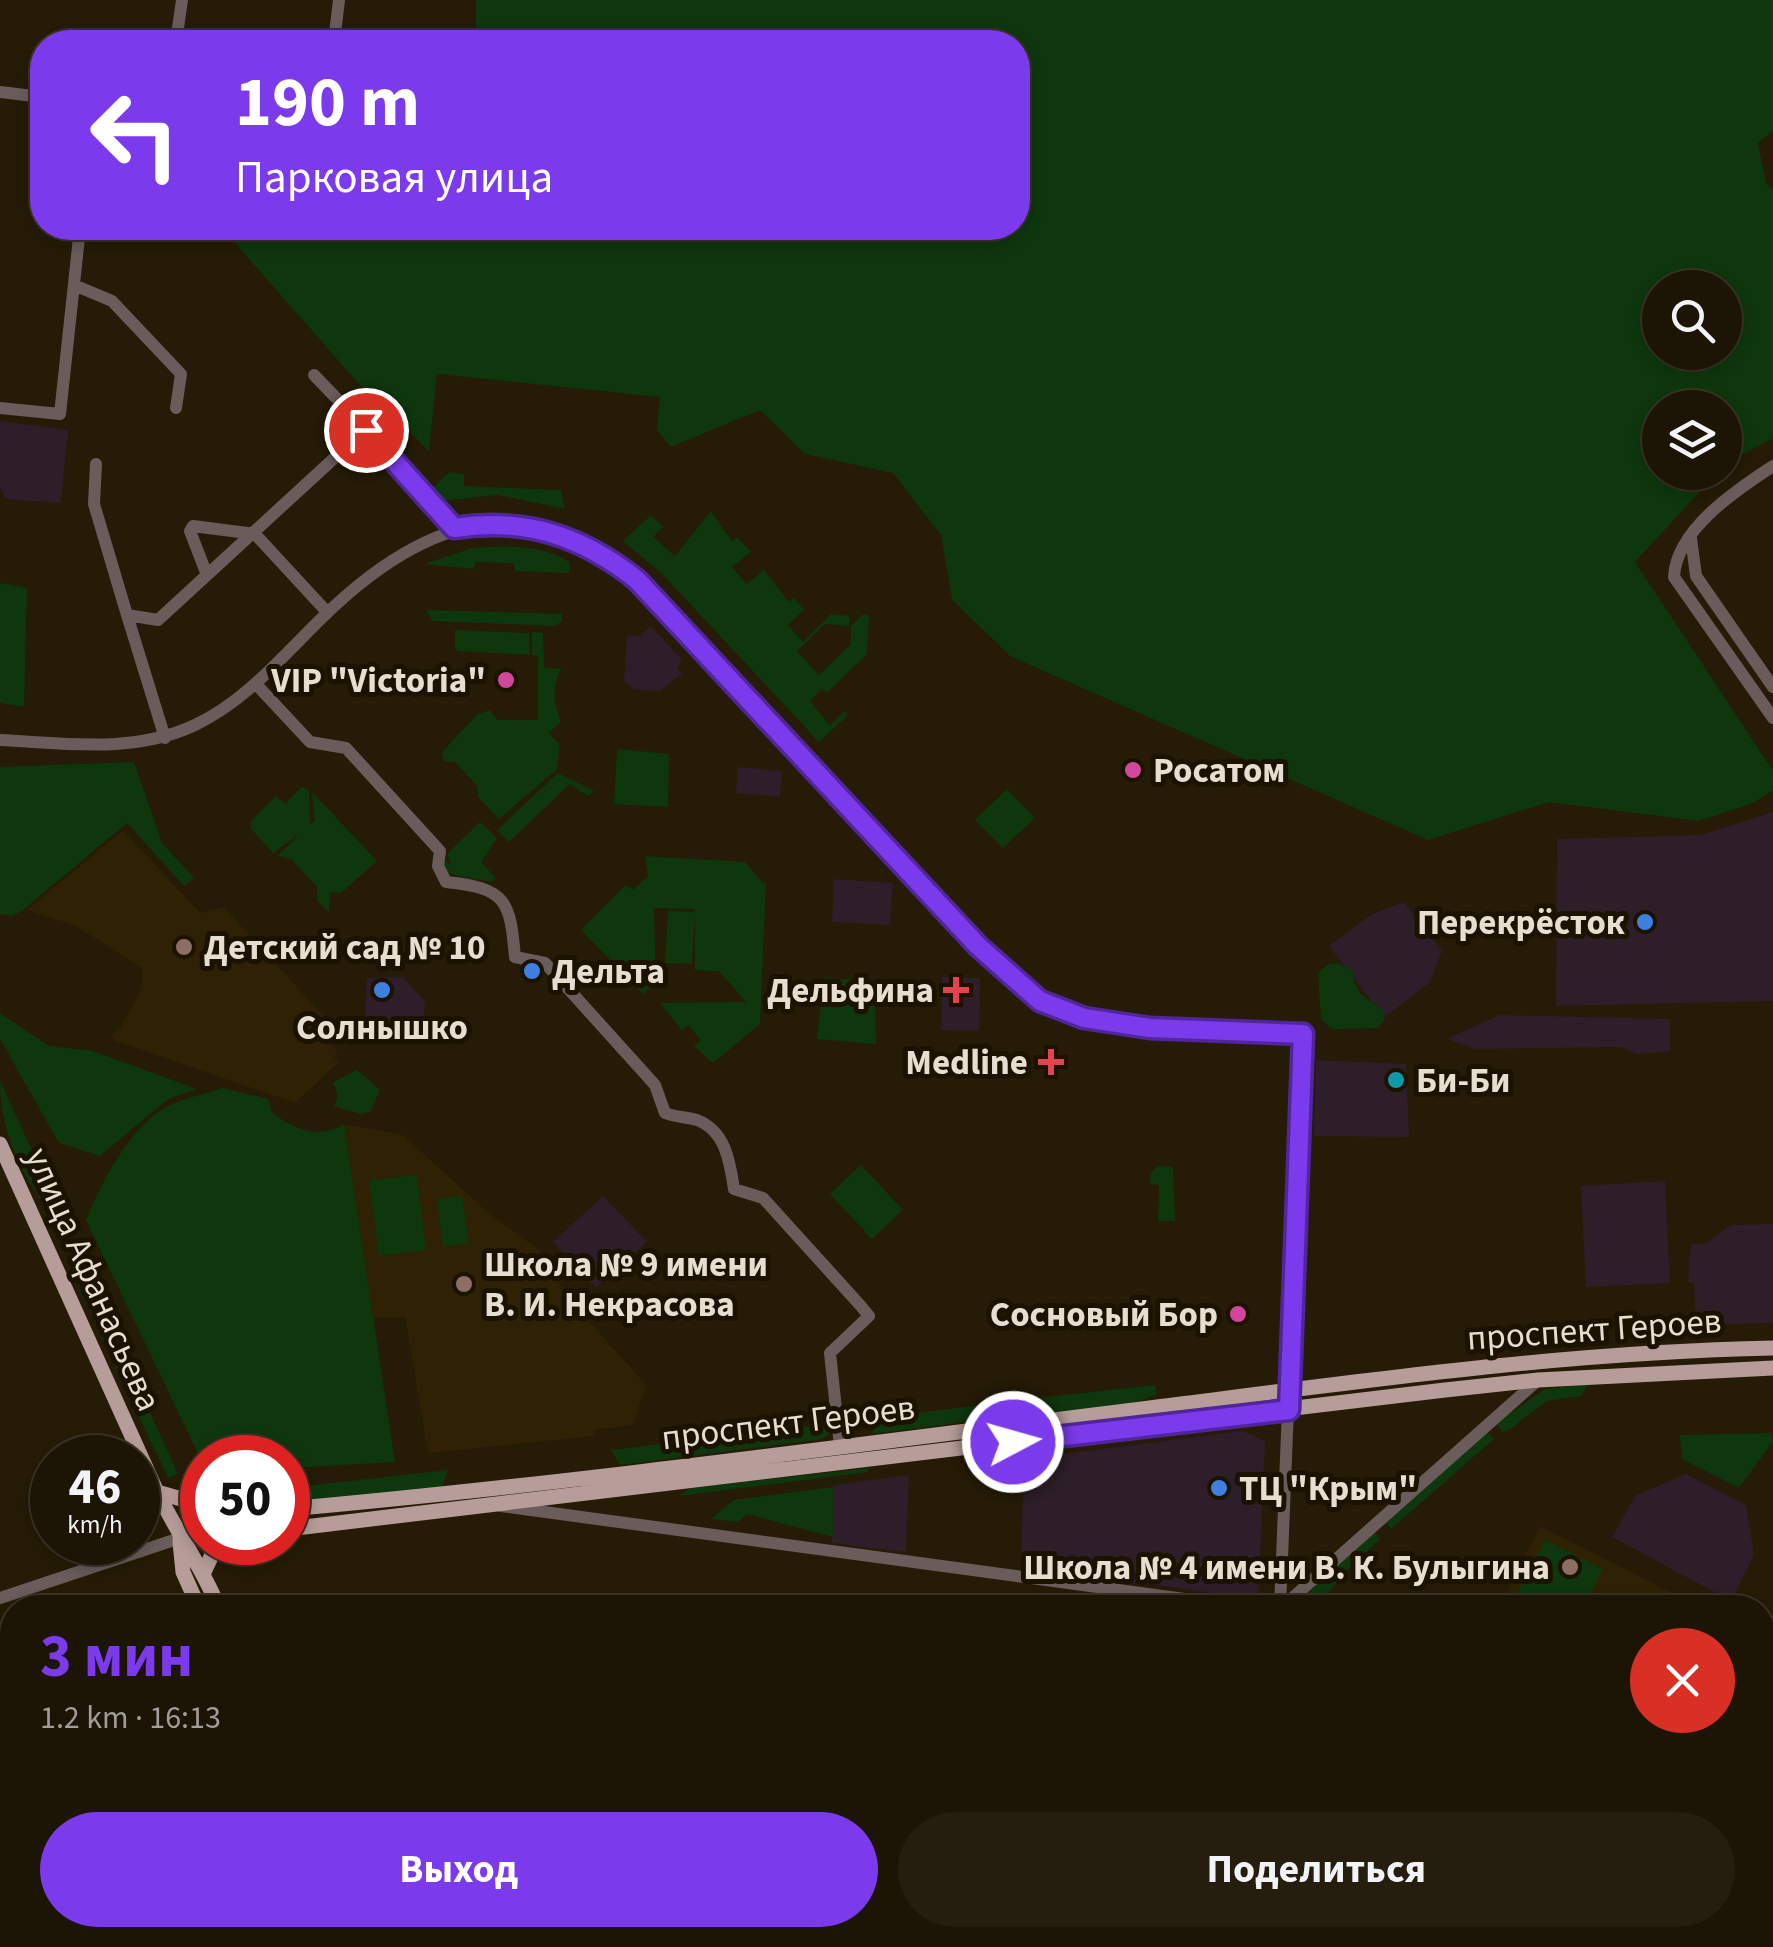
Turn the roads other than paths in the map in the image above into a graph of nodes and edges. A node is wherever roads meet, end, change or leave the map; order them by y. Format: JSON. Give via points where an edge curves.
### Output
{"nodes":[{"id":1,"x":182,"y":0,"type":"edge"},
{"id":2,"x":339,"y":0,"type":"edge"},
{"id":3,"x":178,"y":30,"type":"edge"},
{"id":4,"x":335,"y":30,"type":"edge"},
{"id":5,"x":0,"y":92,"type":"edge"},
{"id":6,"x":30,"y":96,"type":"edge"},
{"id":7,"x":79,"y":240,"type":"edge"},
{"id":8,"x":74,"y":285,"type":"junction"},
{"id":9,"x":314,"y":375,"type":"dead end"},
{"id":10,"x":0,"y":408,"type":"edge"},
{"id":11,"x":176,"y":408,"type":"dead end"},
{"id":12,"x":366,"y":430,"type":"junction"},
{"id":13,"x":96,"y":464,"type":"dead end"},
{"id":14,"x":1773,"y":466,"type":"edge"},
{"id":15,"x":454,"y":528,"type":"junction"},
{"id":16,"x":254,"y":534,"type":"junction"},
{"id":17,"x":1691,"y":536,"type":"junction"},
{"id":18,"x":207,"y":575,"type":"junction"},
{"id":19,"x":327,"y":612,"type":"junction"},
{"id":20,"x":127,"y":615,"type":"junction"},
{"id":21,"x":158,"y":620,"type":"junction"},
{"id":22,"x":135,"y":642,"type":"junction"},
{"id":23,"x":256,"y":684,"type":"junction"},
{"id":24,"x":1773,"y":687,"type":"edge"},
{"id":25,"x":1773,"y":718,"type":"edge"},
{"id":26,"x":165,"y":738,"type":"junction"},
{"id":27,"x":0,"y":740,"type":"edge"},
{"id":28,"x":0,"y":1144,"type":"edge"},
{"id":29,"x":1773,"y":1348,"type":"edge"},
{"id":30,"x":1773,"y":1368,"type":"edge"},
{"id":31,"x":1538,"y":1380,"type":"junction"},
{"id":32,"x":1290,"y":1389,"type":"junction"},
{"id":33,"x":1289,"y":1410,"type":"junction"},
{"id":34,"x":131,"y":1435,"type":"edge"},
{"id":35,"x":840,"y":1446,"type":"junction"},
{"id":36,"x":160,"y":1498,"type":"edge"},
{"id":37,"x":501,"y":1506,"type":"junction"},
{"id":38,"x":310,"y":1507,"type":"edge"},
{"id":39,"x":310,"y":1528,"type":"edge"},
{"id":40,"x":180,"y":1538,"type":"joint"},
{"id":41,"x":182,"y":1565,"type":"edge"},
{"id":42,"x":199,"y":1565,"type":"edge"},
{"id":43,"x":207,"y":1565,"type":"edge"},
{"id":44,"x":204,"y":1572,"type":"junction"},
{"id":45,"x":9,"y":1595,"type":"edge"},
{"id":46,"x":193,"y":1595,"type":"edge"},
{"id":47,"x":214,"y":1595,"type":"edge"},
{"id":48,"x":1155,"y":1595,"type":"edge"},
{"id":49,"x":1281,"y":1595,"type":"edge"},
{"id":50,"x":1295,"y":1595,"type":"edge"}],
"edges":[{"from":1,"to":3,"type":"street"},
{"from":2,"to":4,"type":"street"},
{"from":5,"to":6,"type":"street"},
{"from":7,"to":8,"type":"street"},
{"from":8,"to":10,"type":"street","via":[[60,414]]},
{"from":8,"to":11,"type":"street","via":[[112,301],[180,374]]},
{"from":9,"to":12,"type":"street"},
{"from":12,"to":15,"type":"street"},
{"from":12,"to":16,"type":"street"},
{"from":13,"to":20,"type":"street","via":[[94,504]]},
{"from":14,"to":17,"type":"street"},
{"from":15,"to":19,"type":"street","via":[[395,557]]},
{"from":15,"to":32,"type":"street","via":[[529,526],[605,554],[637,580],[961,929],[1040,1001],[1121,1025],[1303,1034]]},
{"from":16,"to":18,"type":"street"},
{"from":16,"to":18,"type":"street","via":[[194,526]]},
{"from":16,"to":19,"type":"street"},
{"from":17,"to":24,"type":"street","via":[[1696,576]]},
{"from":17,"to":25,"type":"street","via":[[1676,558],[1677,586]]},
{"from":18,"to":21,"type":"street"},
{"from":19,"to":23,"type":"street"},
{"from":20,"to":21,"type":"street"},
{"from":20,"to":22,"type":"street"},
{"from":21,"to":22,"type":"street"},
{"from":22,"to":26,"type":"street"},
{"from":23,"to":26,"type":"street","via":[[218,714]]},
{"from":23,"to":35,"type":"street","via":[[310,742],[346,748],[440,851],[446,882],[475,884],[497,896],[512,912],[516,958],[545,963],[655,1085],[665,1113],[699,1121],[716,1136],[728,1152],[734,1189],[763,1198],[860,1304],[869,1316],[830,1353]]},
{"from":26,"to":27,"type":"street","via":[[124,745]]},
{"from":28,"to":34,"type":"main road","name":"улица Афанасьева"},
{"from":29,"to":32,"type":"main road","name":"проспект Героев","via":[[1606,1354]]},
{"from":30,"to":31,"type":"main road","name":"проспект Героев"},
{"from":31,"to":33,"type":"main road","name":"проспект Героев"},
{"from":31,"to":50,"type":"street","name":"проспект Героев"},
{"from":32,"to":33,"type":"street"},
{"from":32,"to":35,"type":"main road","name":"проспект Героев"},
{"from":33,"to":37,"type":"main road","name":"проспект Героев"},
{"from":33,"to":49,"type":"street"},
{"from":35,"to":38,"type":"main road","name":"проспект Героев"},
{"from":36,"to":40,"type":"main road","name":"улица Афанасьева"},
{"from":37,"to":39,"type":"main road","name":"проспект Героев"},
{"from":37,"to":48,"type":"street","name":"проспект Героев"},
{"from":40,"to":45,"type":"street"},
{"from":41,"to":46,"type":"main road"},
{"from":42,"to":44,"type":"main road"},
{"from":43,"to":44,"type":"main road"},
{"from":44,"to":47,"type":"main road"}]}
